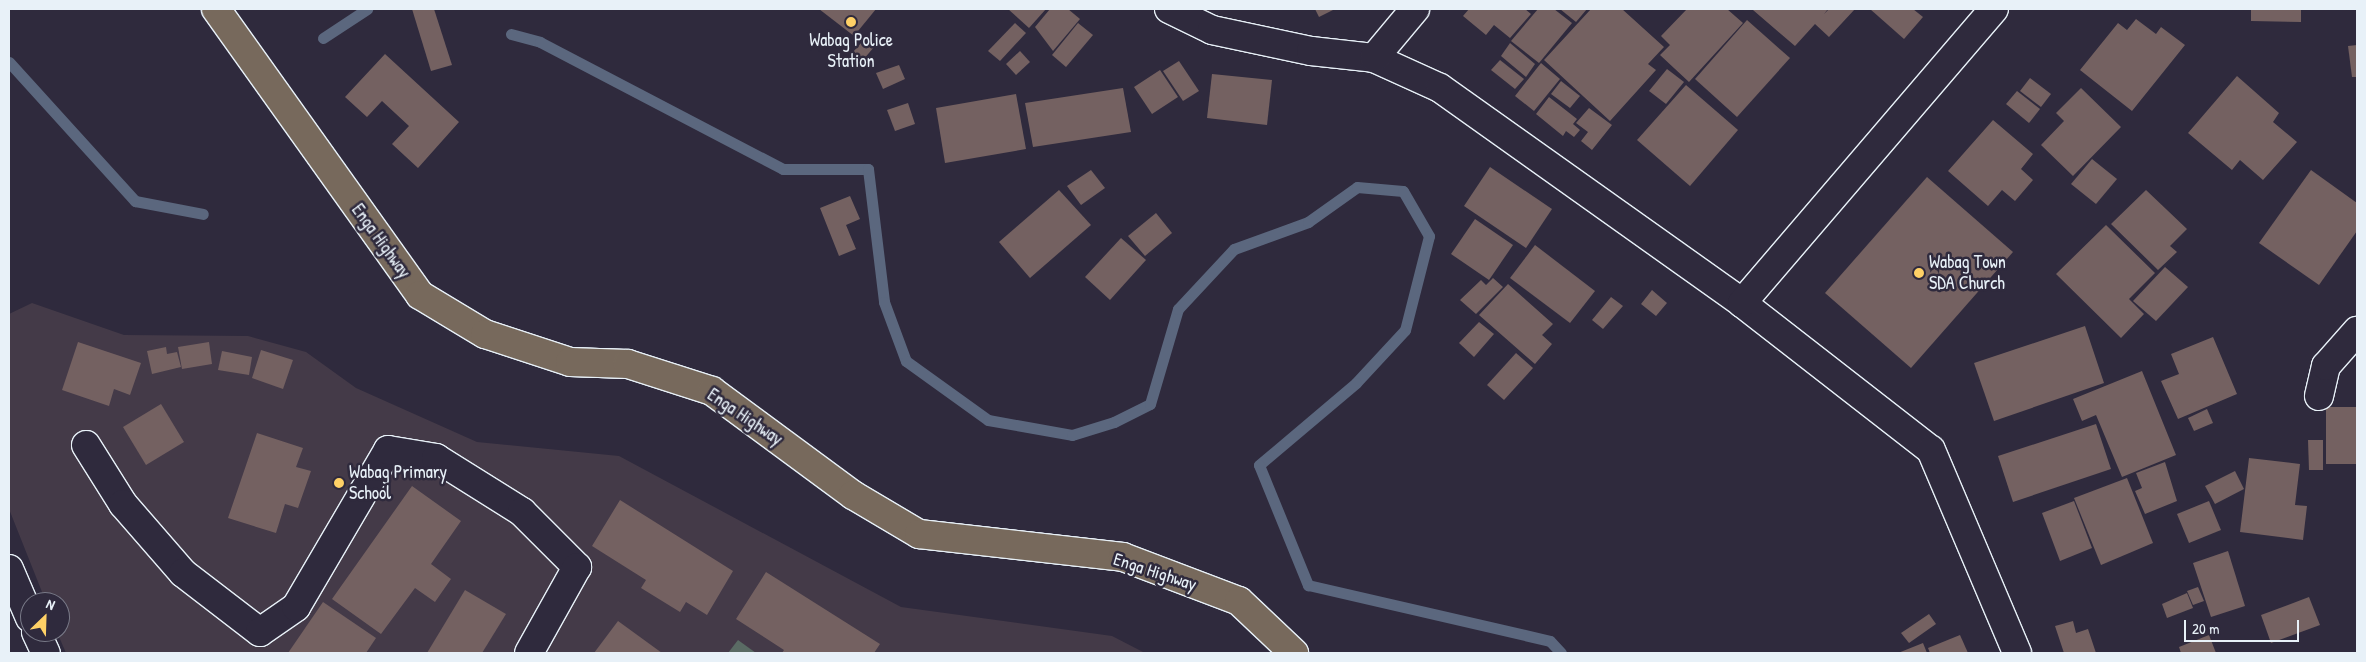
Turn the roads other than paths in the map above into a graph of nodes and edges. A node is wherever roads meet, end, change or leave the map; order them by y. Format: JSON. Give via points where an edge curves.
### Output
{"nodes":[{"id":1,"x":216,"y":9,"type":"edge"},
{"id":2,"x":1169,"y":9,"type":"edge"},
{"id":3,"x":1415,"y":9,"type":"edge"},
{"id":4,"x":1994,"y":9,"type":"edge"},
{"id":5,"x":1374,"y":58,"type":"junction"},
{"id":6,"x":1742,"y":303,"type":"junction"},
{"id":7,"x":2357,"y":331,"type":"edge"},
{"id":8,"x":2319,"y":396,"type":"dead end"},
{"id":9,"x":86,"y":445,"type":"dead end"},
{"id":10,"x":9,"y":569,"type":"edge"},
{"id":11,"x":20,"y":595,"type":"edge"},
{"id":12,"x":529,"y":653,"type":"edge"},
{"id":13,"x":1294,"y":653,"type":"edge"},
{"id":14,"x":2017,"y":653,"type":"edge"}],
"edges":[{"from":1,"to":13,"type":"main road","name":"Enga Highway","via":[[420,295],[485,334],[570,362],[628,364],[712,390],[853,495],[920,534],[1122,557],[1239,601]]},
{"from":2,"to":5,"type":"street","via":[[1212,30],[1312,51]]},
{"from":3,"to":5,"type":"street"},
{"from":4,"to":6,"type":"street"},
{"from":5,"to":6,"type":"street","via":[[1440,88]]},
{"from":6,"to":14,"type":"street","via":[[1931,450]]},
{"from":7,"to":8,"type":"street","via":[[2326,366]]},
{"from":9,"to":12,"type":"street","via":[[123,504],[183,573],[260,632],[296,607],[388,450],[436,458],[522,512],[577,567]]},
{"from":10,"to":11,"type":"street"}]}
